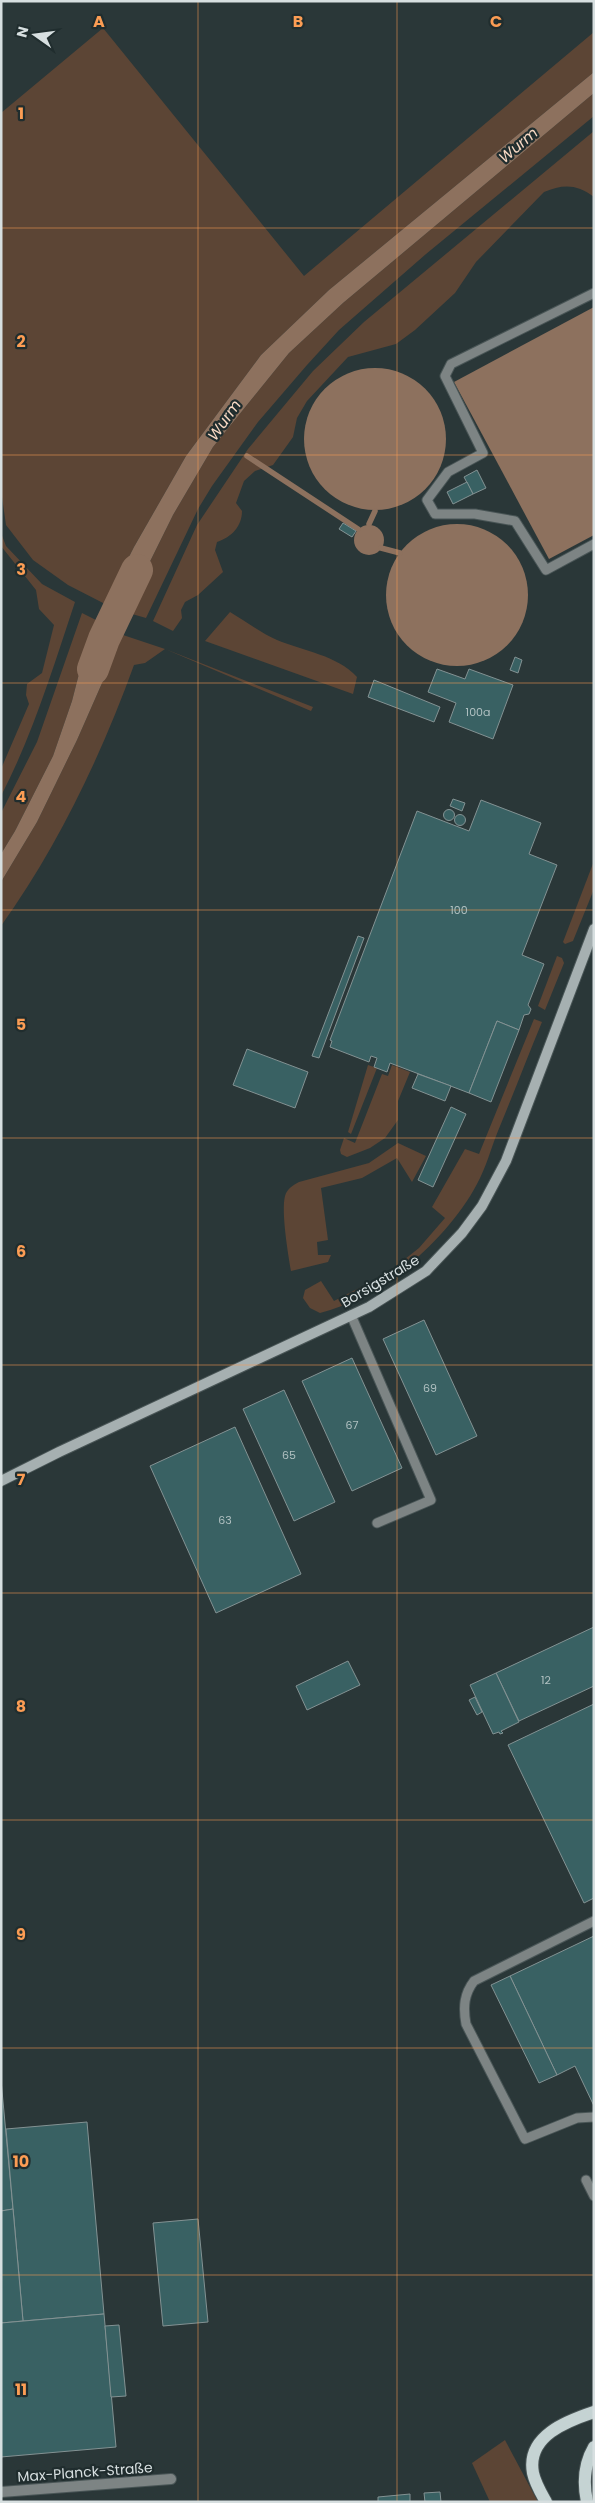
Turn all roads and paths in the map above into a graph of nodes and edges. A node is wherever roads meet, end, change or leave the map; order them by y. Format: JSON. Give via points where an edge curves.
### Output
{"nodes":[{"id":1,"x":594,"y":293,"type":"edge"},
{"id":2,"x":594,"y":544,"type":"edge"},
{"id":3,"x":594,"y":929,"type":"edge"},
{"id":4,"x":351,"y":1316,"type":"junction"},
{"id":5,"x":1,"y":1481,"type":"edge"},
{"id":6,"x":377,"y":1523,"type":"dead end"},
{"id":7,"x":594,"y":1920,"type":"edge"},
{"id":8,"x":594,"y":2117,"type":"edge"},
{"id":9,"x":586,"y":2180,"type":"dead end"},
{"id":10,"x":594,"y":2196,"type":"edge"},
{"id":11,"x":594,"y":2412,"type":"edge"},
{"id":12,"x":594,"y":2447,"type":"edge"},
{"id":13,"x":172,"y":2479,"type":"dead end"},
{"id":14,"x":1,"y":2492,"type":"edge"},
{"id":15,"x":546,"y":2502,"type":"edge"},
{"id":16,"x":587,"y":2502,"type":"edge"}],
"edges":[{"from":1,"to":2,"type":"lane","via":[[451,364],[445,376],[483,453],[448,472],[427,500],[435,514],[474,514],[515,521],[546,570]]},
{"from":3,"to":4,"type":"street","name":"Borsigstraße","via":[[506,1161],[482,1206],[426,1271]]},
{"from":4,"to":5,"type":"street","name":"Borsigstraße"},
{"from":4,"to":6,"type":"lane","via":[[431,1500]]},
{"from":7,"to":8,"type":"lane","via":[[474,1981],[466,1990],[463,2011],[466,2024],[525,2139],[577,2118]]},
{"from":9,"to":10,"type":"lane"},
{"from":11,"to":15,"type":"main road","via":[[550,2431],[537,2449],[533,2473]]},
{"from":12,"to":16,"type":"main road","via":[[585,2476]]},
{"from":13,"to":14,"type":"street","name":"Max-Planck-Straße"}]}
